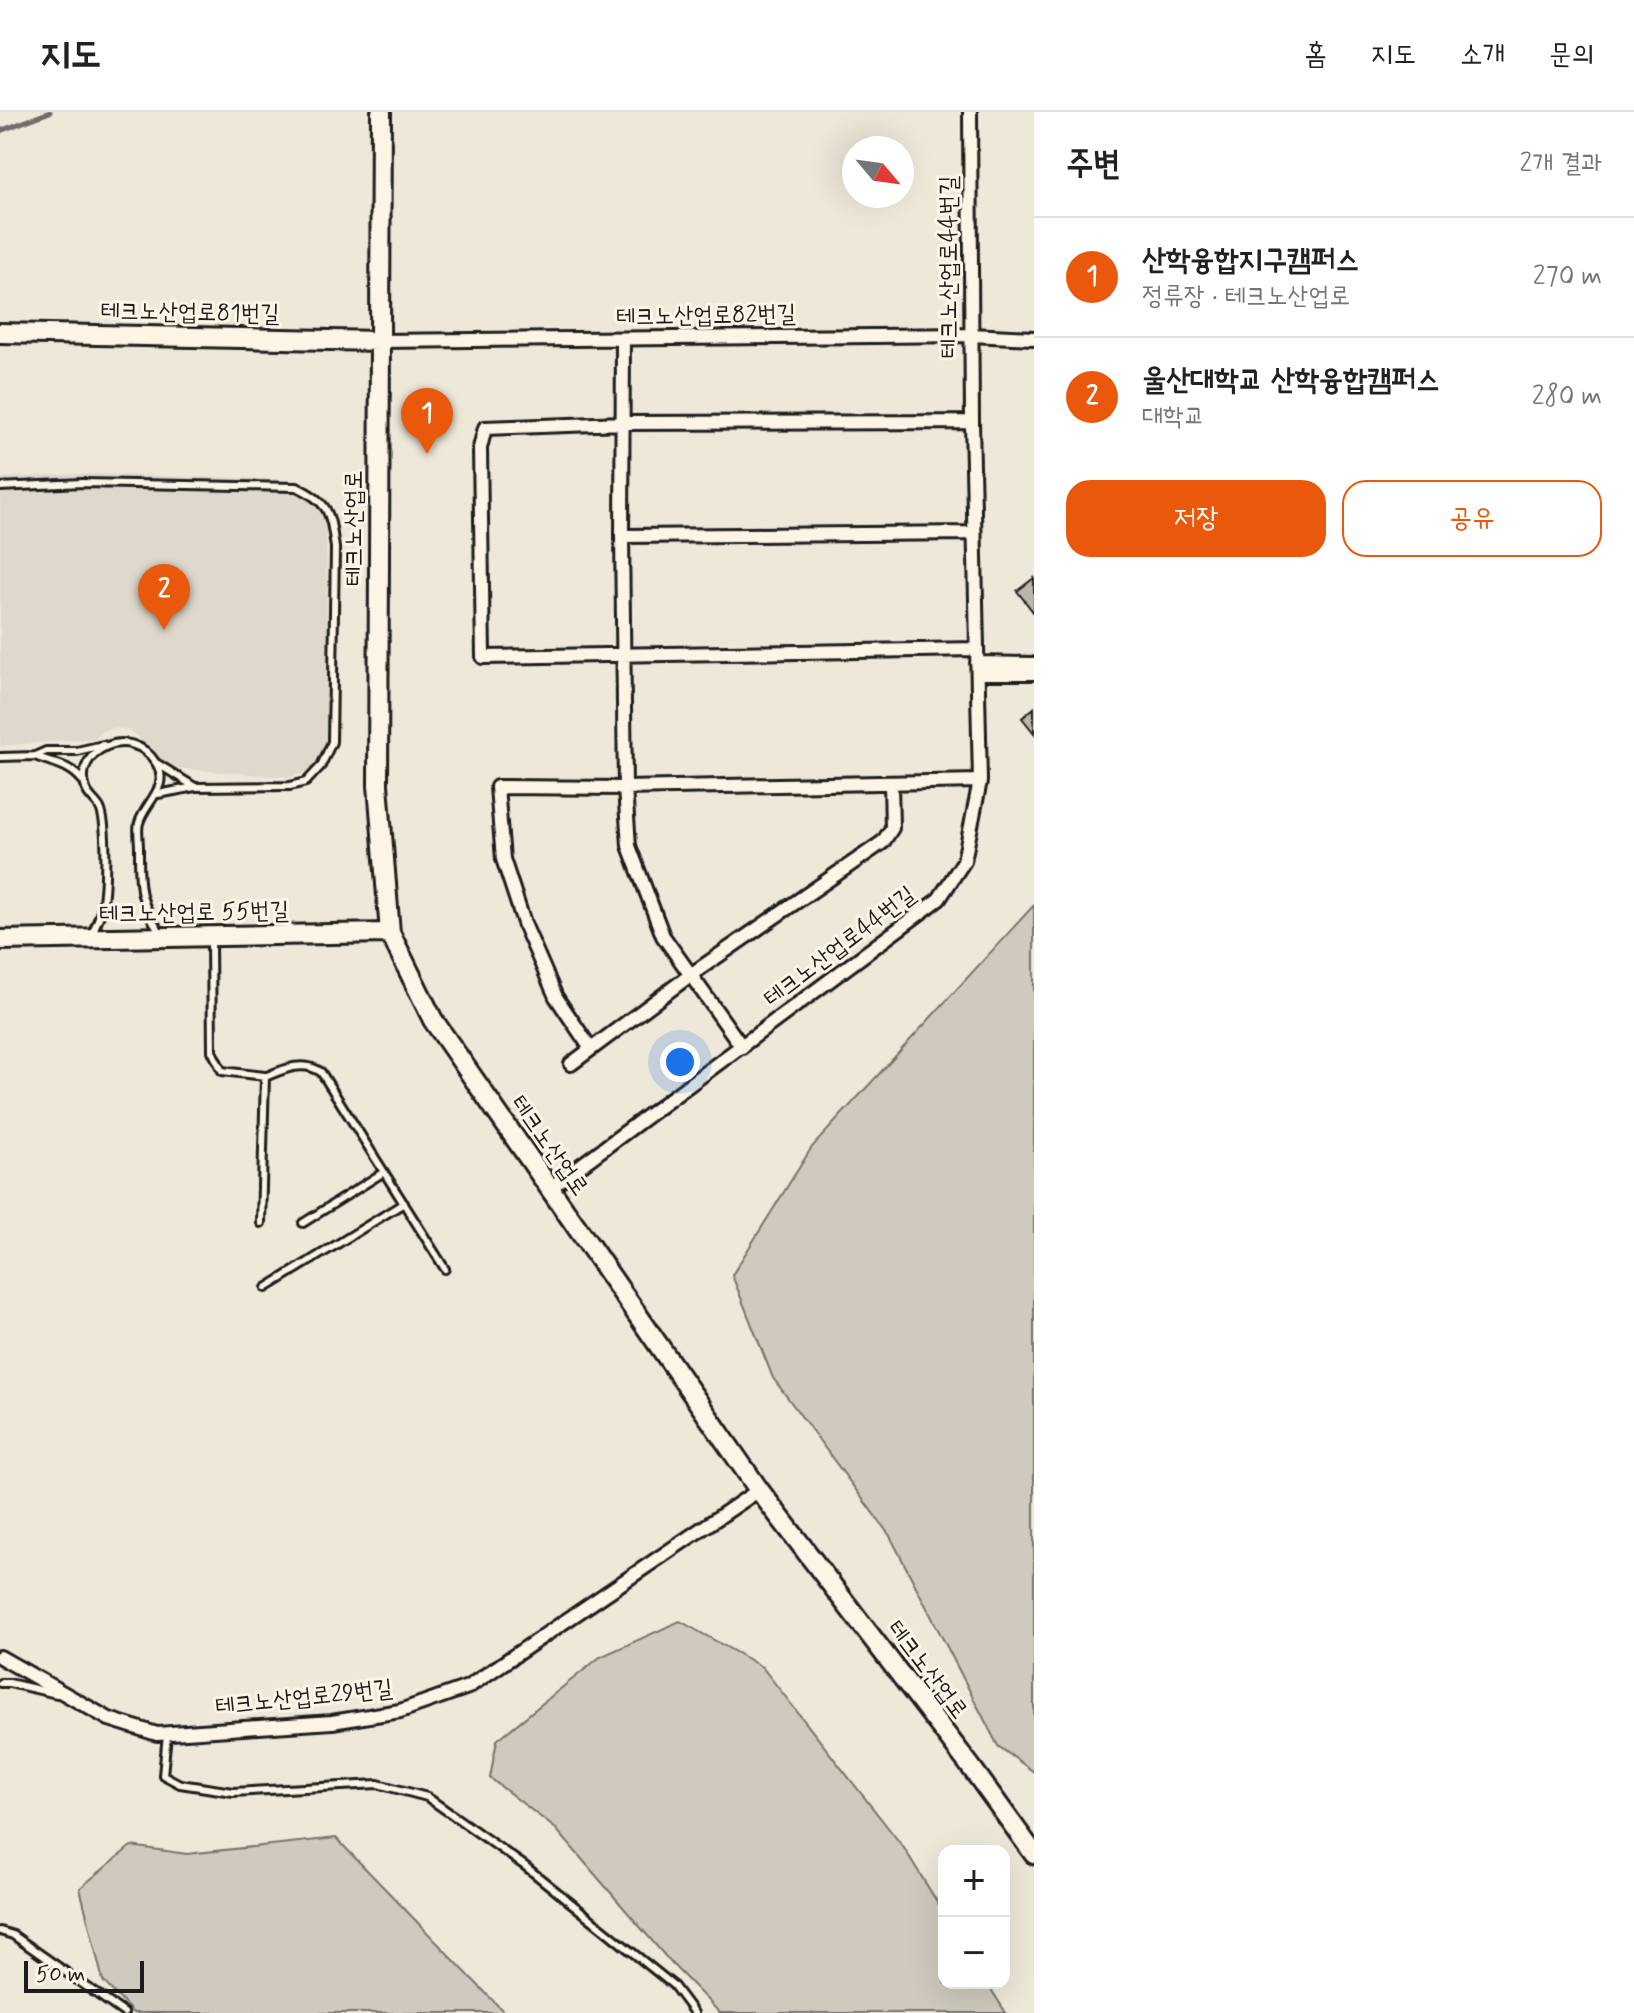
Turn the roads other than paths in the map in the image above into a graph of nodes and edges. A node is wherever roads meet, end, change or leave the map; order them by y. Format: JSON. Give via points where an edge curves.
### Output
{"nodes":[{"id":1,"x":381,"y":112,"type":"edge"},
{"id":2,"x":970,"y":112,"type":"edge"},
{"id":3,"x":0,"y":333,"type":"edge"},
{"id":4,"x":971,"y":335,"type":"junction"},
{"id":5,"x":1034,"y":338,"type":"edge"},
{"id":6,"x":623,"y":339,"type":"junction"},
{"id":7,"x":379,"y":341,"type":"junction"},
{"id":8,"x":972,"y":422,"type":"junction"},
{"id":9,"x":624,"y":423,"type":"junction"},
{"id":10,"x":0,"y":487,"type":"edge"},
{"id":11,"x":974,"y":533,"type":"junction"},
{"id":12,"x":622,"y":536,"type":"junction"},
{"id":13,"x":977,"y":649,"type":"junction"},
{"id":14,"x":625,"y":653,"type":"junction"},
{"id":15,"x":1034,"y":664,"type":"edge"},
{"id":16,"x":978,"y":668,"type":"junction"},
{"id":17,"x":1034,"y":673,"type":"edge"},
{"id":18,"x":107,"y":745,"type":"junction"},
{"id":19,"x":35,"y":756,"type":"junction"},
{"id":20,"x":0,"y":757,"type":"edge"},
{"id":21,"x":157,"y":764,"type":"junction"},
{"id":22,"x":980,"y":781,"type":"junction"},
{"id":23,"x":85,"y":783,"type":"junction"},
{"id":24,"x":891,"y":783,"type":"junction"},
{"id":25,"x":195,"y":787,"type":"junction"},
{"id":26,"x":625,"y":788,"type":"junction"},
{"id":27,"x":158,"y":794,"type":"junction"},
{"id":28,"x":390,"y":933,"type":"junction"},
{"id":29,"x":211,"y":936,"type":"junction"},
{"id":30,"x":89,"y":939,"type":"junction"},
{"id":31,"x":166,"y":939,"type":"junction"},
{"id":32,"x":0,"y":940,"type":"edge"},
{"id":33,"x":689,"y":976,"type":"junction"},
{"id":34,"x":742,"y":1047,"type":"junction"},
{"id":35,"x":591,"y":1049,"type":"junction"},
{"id":36,"x":571,"y":1064,"type":"dead end"},
{"id":37,"x":265,"y":1077,"type":"junction"},
{"id":38,"x":384,"y":1172,"type":"junction"},
{"id":39,"x":549,"y":1189,"type":"junction"},
{"id":40,"x":404,"y":1203,"type":"junction"},
{"id":41,"x":261,"y":1223,"type":"dead end"},
{"id":42,"x":303,"y":1223,"type":"dead end"},
{"id":43,"x":445,"y":1269,"type":"dead end"},
{"id":44,"x":266,"y":1288,"type":"dead end"},
{"id":45,"x":759,"y":1490,"type":"junction"},
{"id":46,"x":0,"y":1657,"type":"edge"},
{"id":47,"x":0,"y":1683,"type":"edge"},
{"id":48,"x":72,"y":1697,"type":"junction"},
{"id":49,"x":167,"y":1734,"type":"junction"},
{"id":50,"x":1034,"y":1854,"type":"edge"},
{"id":51,"x":0,"y":1931,"type":"edge"},
{"id":52,"x":124,"y":2013,"type":"edge"},
{"id":53,"x":694,"y":2013,"type":"edge"}],
"edges":[{"from":1,"to":7,"type":"main road","name":"테크노산업로"},
{"from":2,"to":4,"type":"street","name":"테크노산업로44번길"},
{"from":3,"to":7,"type":"main road","name":"테크노산업로81번길"},
{"from":4,"to":5,"type":"street","name":"테크노산업로82번길"},
{"from":4,"to":6,"type":"street","name":"테크노산업로82번길"},
{"from":4,"to":8,"type":"street","name":"테크노산업로44번길"},
{"from":6,"to":7,"type":"street","name":"테크노산업로82번길"},
{"from":6,"to":9,"type":"street"},
{"from":7,"to":28,"type":"main road","name":"테크노산업로","via":[[378,785]]},
{"from":8,"to":9,"type":"street"},
{"from":8,"to":11,"type":"street","name":"테크노산업로44번길"},
{"from":9,"to":12,"type":"street"},
{"from":9,"to":14,"type":"street","via":[[485,428],[480,448],[483,657]]},
{"from":10,"to":25,"type":"lane","via":[[297,487],[318,497],[325,507],[335,548],[332,742],[321,766],[306,782],[290,786]]},
{"from":11,"to":12,"type":"street"},
{"from":11,"to":13,"type":"street","name":"테크노산업로44번길"},
{"from":12,"to":14,"type":"street"},
{"from":13,"to":14,"type":"street"},
{"from":13,"to":16,"type":"street","name":"테크노산업로44번길"},
{"from":14,"to":26,"type":"street"},
{"from":15,"to":16,"type":"street"},
{"from":16,"to":17,"type":"street"},
{"from":16,"to":22,"type":"street","name":"테크노산업로44번길"},
{"from":18,"to":19,"type":"lane"},
{"from":18,"to":21,"type":"lane","via":[[133,743]]},
{"from":18,"to":23,"type":"lane","via":[[86,766]]},
{"from":19,"to":20,"type":"lane"},
{"from":19,"to":23,"type":"lane","via":[[63,764]]},
{"from":21,"to":25,"type":"lane"},
{"from":21,"to":27,"type":"lane"},
{"from":22,"to":24,"type":"street"},
{"from":22,"to":34,"type":"street","name":"테크노산업로44번길","via":[[964,861],[939,899]]},
{"from":23,"to":30,"type":"lane","via":[[100,809],[105,846],[102,910]]},
{"from":24,"to":26,"type":"street"},
{"from":24,"to":33,"type":"street","via":[[892,828],[883,842]]},
{"from":25,"to":27,"type":"lane"},
{"from":26,"to":33,"type":"street","via":[[629,846],[663,936]]},
{"from":26,"to":35,"type":"street","via":[[497,787],[503,859],[525,926],[556,997]]},
{"from":27,"to":31,"type":"lane","via":[[139,823],[139,885],[146,912]]},
{"from":28,"to":29,"type":"main road","name":"테크노산업로 55번길"},
{"from":28,"to":39,"type":"main road","name":"테크노산업로","via":[[433,1020]]},
{"from":29,"to":31,"type":"main road","name":"테크노산업로 55번길"},
{"from":29,"to":37,"type":"lane","via":[[212,1051],[222,1071]]},
{"from":30,"to":31,"type":"main road","name":"테크노산업로 55번길"},
{"from":30,"to":32,"type":"main road","name":"테크노산업로 55번길"},
{"from":33,"to":34,"type":"street"},
{"from":33,"to":35,"type":"street"},
{"from":34,"to":39,"type":"street","name":"테크노산업로44번길"},
{"from":35,"to":36,"type":"street"},
{"from":37,"to":38,"type":"lane","via":[[292,1066],[321,1072]]},
{"from":37,"to":41,"type":"lane"},
{"from":38,"to":40,"type":"lane"},
{"from":38,"to":42,"type":"lane"},
{"from":39,"to":45,"type":"main road","name":"테크노산업로"},
{"from":40,"to":43,"type":"lane"},
{"from":40,"to":44,"type":"lane"},
{"from":45,"to":49,"type":"street","name":"테크노산업로29번길","via":[[468,1687],[400,1711],[332,1722]]},
{"from":45,"to":50,"type":"main road","name":"테크노산업로"},
{"from":46,"to":48,"type":"street","name":"테크노산업로29번길"},
{"from":47,"to":48,"type":"lane"},
{"from":48,"to":49,"type":"street","name":"테크노산업로29번길","via":[[109,1719]]},
{"from":49,"to":53,"type":"lane","via":[[163,1775],[180,1784],[233,1792],[378,1784],[427,1797],[525,1866],[673,1985]]},
{"from":51,"to":52,"type":"lane"}]}
